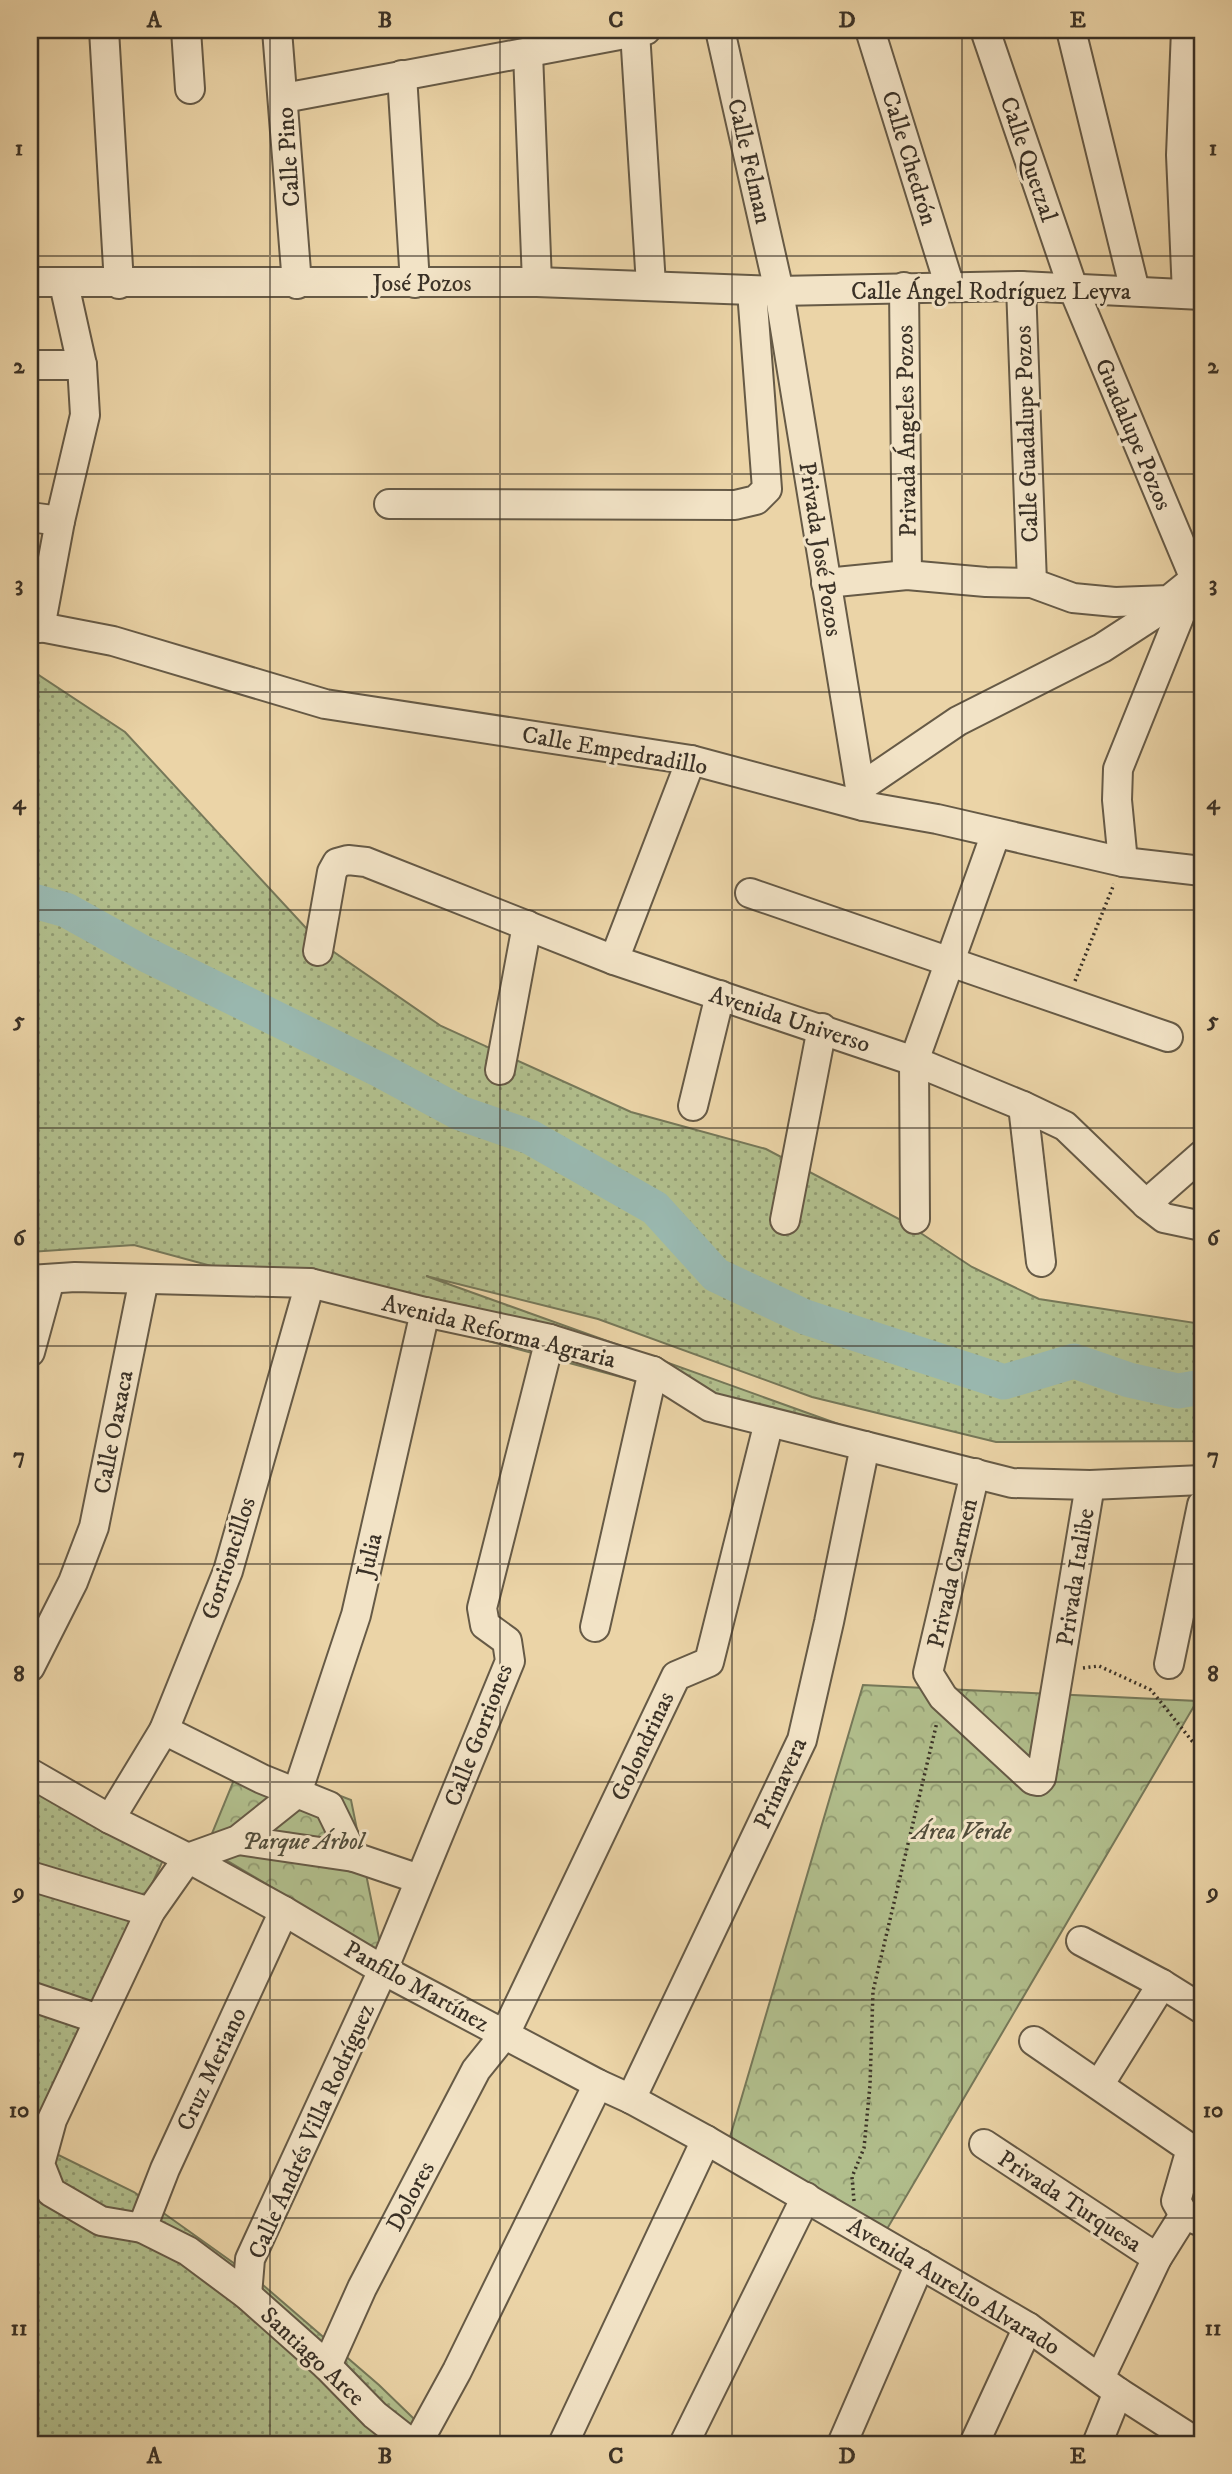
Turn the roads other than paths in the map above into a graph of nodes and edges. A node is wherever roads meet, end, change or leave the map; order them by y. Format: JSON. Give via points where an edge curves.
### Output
{"nodes":[{"id":1,"x":104,"y":30,"type":"edge"},
{"id":2,"x":186,"y":30,"type":"edge"},
{"id":3,"x":277,"y":30,"type":"edge"},
{"id":4,"x":720,"y":30,"type":"edge"},
{"id":5,"x":870,"y":30,"type":"edge"},
{"id":6,"x":985,"y":30,"type":"edge"},
{"id":7,"x":1071,"y":30,"type":"edge"},
{"id":8,"x":1186,"y":30,"type":"edge"},
{"id":9,"x":640,"y":31,"type":"edge"},
{"id":10,"x":528,"y":54,"type":"junction"},
{"id":11,"x":401,"y":75,"type":"junction"},
{"id":12,"x":190,"y":89,"type":"dead end"},
{"id":13,"x":284,"y":98,"type":"junction"},
{"id":14,"x":30,"y":282,"type":"edge"},
{"id":15,"x":537,"y":282,"type":"junction"},
{"id":16,"x":415,"y":283,"type":"junction"},
{"id":17,"x":64,"y":284,"type":"junction"},
{"id":18,"x":119,"y":284,"type":"junction"},
{"id":19,"x":297,"y":284,"type":"junction"},
{"id":20,"x":651,"y":285,"type":"junction"},
{"id":21,"x":1021,"y":286,"type":"junction"},
{"id":22,"x":904,"y":287,"type":"junction"},
{"id":23,"x":950,"y":287,"type":"junction"},
{"id":24,"x":1073,"y":288,"type":"junction"},
{"id":25,"x":765,"y":291,"type":"junction"},
{"id":26,"x":1135,"y":291,"type":"junction"},
{"id":27,"x":1195,"y":294,"type":"edge"},
{"id":28,"x":30,"y":365,"type":"edge"},
{"id":29,"x":82,"y":365,"type":"junction"},
{"id":30,"x":389,"y":504,"type":"dead end"},
{"id":31,"x":30,"y":517,"type":"edge"},
{"id":32,"x":60,"y":521,"type":"junction"},
{"id":33,"x":907,"y":575,"type":"junction"},
{"id":34,"x":1198,"y":580,"type":"edge"},
{"id":35,"x":826,"y":583,"type":"junction"},
{"id":36,"x":1032,"y":583,"type":"junction"},
{"id":37,"x":1169,"y":600,"type":"junction"},
{"id":38,"x":35,"y":626,"type":"edge"},
{"id":39,"x":691,"y":760,"type":"junction"},
{"id":40,"x":862,"y":796,"type":"junction"},
{"id":41,"x":996,"y":833,"type":"junction"},
{"id":42,"x":1123,"y":862,"type":"junction"},
{"id":43,"x":1202,"y":871,"type":"edge"},
{"id":44,"x":750,"y":893,"type":"dead end"},
{"id":45,"x":527,"y":925,"type":"junction"},
{"id":46,"x":318,"y":951,"type":"dead end"},
{"id":47,"x":614,"y":960,"type":"junction"},
{"id":48,"x":951,"y":962,"type":"junction"},
{"id":49,"x":720,"y":995,"type":"junction"},
{"id":50,"x":822,"y":1028,"type":"junction"},
{"id":51,"x":1168,"y":1037,"type":"dead end"},
{"id":52,"x":914,"y":1061,"type":"junction"},
{"id":53,"x":499,"y":1070,"type":"dead end"},
{"id":54,"x":693,"y":1106,"type":"dead end"},
{"id":55,"x":1023,"y":1106,"type":"junction"},
{"id":56,"x":1202,"y":1155,"type":"edge"},
{"id":57,"x":1146,"y":1204,"type":"junction"},
{"id":58,"x":915,"y":1219,"type":"dead end"},
{"id":59,"x":785,"y":1220,"type":"dead end"},
{"id":60,"x":1202,"y":1226,"type":"edge"},
{"id":61,"x":1041,"y":1262,"type":"dead end"},
{"id":62,"x":144,"y":1279,"type":"junction"},
{"id":63,"x":40,"y":1280,"type":"edge"},
{"id":64,"x":310,"y":1283,"type":"junction"},
{"id":65,"x":425,"y":1312,"type":"junction"},
{"id":66,"x":550,"y":1339,"type":"junction"},
{"id":67,"x":30,"y":1352,"type":"edge"},
{"id":68,"x":653,"y":1371,"type":"junction"},
{"id":69,"x":769,"y":1422,"type":"junction"},
{"id":70,"x":865,"y":1446,"type":"junction"},
{"id":71,"x":975,"y":1473,"type":"junction"},
{"id":72,"x":1202,"y":1480,"type":"edge"},
{"id":73,"x":1090,"y":1485,"type":"junction"},
{"id":74,"x":1202,"y":1505,"type":"edge"},
{"id":75,"x":595,"y":1627,"type":"dead end"},
{"id":76,"x":1169,"y":1664,"type":"dead end"},
{"id":77,"x":30,"y":1667,"type":"edge"},
{"id":78,"x":943,"y":1697,"type":"joint"},
{"id":79,"x":164,"y":1730,"type":"junction"},
{"id":80,"x":30,"y":1773,"type":"edge"},
{"id":81,"x":297,"y":1793,"type":"junction"},
{"id":82,"x":110,"y":1819,"type":"junction"},
{"id":83,"x":238,"y":1840,"type":"junction"},
{"id":84,"x":354,"y":1857,"type":"junction"},
{"id":85,"x":188,"y":1858,"type":"junction"},
{"id":86,"x":30,"y":1876,"type":"edge"},
{"id":87,"x":419,"y":1879,"type":"junction"},
{"id":88,"x":284,"y":1911,"type":"junction"},
{"id":89,"x":150,"y":1912,"type":"junction"},
{"id":90,"x":1081,"y":1941,"type":"dead end"},
{"id":91,"x":383,"y":1970,"type":"junction"},
{"id":92,"x":1162,"y":1984,"type":"junction"},
{"id":93,"x":30,"y":1996,"type":"edge"},
{"id":94,"x":1202,"y":2009,"type":"edge"},
{"id":95,"x":98,"y":2019,"type":"junction"},
{"id":96,"x":505,"y":2034,"type":"junction"},
{"id":97,"x":1034,"y":2041,"type":"dead end"},
{"id":98,"x":598,"y":2084,"type":"junction"},
{"id":99,"x":1099,"y":2085,"type":"junction"},
{"id":100,"x":631,"y":2099,"type":"junction"},
{"id":101,"x":706,"y":2140,"type":"junction"},
{"id":102,"x":984,"y":2144,"type":"dead end"},
{"id":103,"x":806,"y":2197,"type":"junction"},
{"id":104,"x":1187,"y":2213,"type":"edge"},
{"id":105,"x":142,"y":2228,"type":"junction"},
{"id":106,"x":1157,"y":2258,"type":"junction"},
{"id":107,"x":920,"y":2264,"type":"junction"},
{"id":108,"x":247,"y":2295,"type":"junction"},
{"id":109,"x":1028,"y":2328,"type":"junction"},
{"id":110,"x":327,"y":2366,"type":"junction"},
{"id":111,"x":1109,"y":2385,"type":"junction"},
{"id":112,"x":415,"y":2444,"type":"edge"},
{"id":113,"x":563,"y":2444,"type":"edge"},
{"id":114,"x":684,"y":2444,"type":"edge"},
{"id":115,"x":842,"y":2444,"type":"edge"},
{"id":116,"x":974,"y":2444,"type":"edge"},
{"id":117,"x":1097,"y":2444,"type":"edge"},
{"id":118,"x":1199,"y":2444,"type":"edge"}],
"edges":[{"from":1,"to":18,"type":"street"},
{"from":2,"to":12,"type":"street"},
{"from":3,"to":13,"type":"street","name":"Calle Pino"},
{"from":4,"to":25,"type":"street","name":"Calle Felman"},
{"from":5,"to":23,"type":"street","name":"Calle Chedrón"},
{"from":6,"to":24,"type":"street","name":"Calle Quetzal"},
{"from":7,"to":26,"type":"street"},
{"from":8,"to":27,"type":"street","via":[[1181,155]]},
{"from":9,"to":10,"type":"street"},
{"from":9,"to":20,"type":"street"},
{"from":10,"to":11,"type":"street"},
{"from":10,"to":15,"type":"street"},
{"from":11,"to":13,"type":"street"},
{"from":11,"to":16,"type":"street"},
{"from":13,"to":19,"type":"street","name":"Calle Pino"},
{"from":14,"to":17,"type":"street","name":"José Pozos"},
{"from":15,"to":16,"type":"street","name":"José Pozos"},
{"from":15,"to":20,"type":"street","name":"José Pozos"},
{"from":16,"to":19,"type":"street","name":"José Pozos"},
{"from":17,"to":18,"type":"street","name":"José Pozos"},
{"from":17,"to":29,"type":"street"},
{"from":18,"to":19,"type":"street","name":"José Pozos"},
{"from":20,"to":25,"type":"street","name":"José Pozos"},
{"from":21,"to":23,"type":"street","name":"Calle Ángel Rodríguez Leyva"},
{"from":21,"to":24,"type":"street","name":"Calle Ángel Rodríguez Leyva"},
{"from":21,"to":36,"type":"street","name":"Calle Guadalupe Pozos"},
{"from":22,"to":23,"type":"street","name":"Calle Ángel Rodríguez Leyva"},
{"from":22,"to":25,"type":"street","name":"Calle Ángel Rodríguez Leyva"},
{"from":22,"to":33,"type":"street","name":"Privada Ángeles Pozos"},
{"from":24,"to":26,"type":"street","name":"Calle Ángel Rodríguez Leyva"},
{"from":24,"to":34,"type":"street","name":"Guadalupe Pozos"},
{"from":25,"to":30,"type":"street","via":[[767,489],[756,500],[734,506]]},
{"from":25,"to":35,"type":"street","name":"Privada José Pozos"},
{"from":26,"to":27,"type":"street","name":"Calle Ángel Rodríguez Leyva"},
{"from":28,"to":29,"type":"street"},
{"from":29,"to":32,"type":"street","via":[[85,415]]},
{"from":31,"to":32,"type":"street"},
{"from":32,"to":38,"type":"street"},
{"from":33,"to":35,"type":"street"},
{"from":33,"to":36,"type":"street"},
{"from":34,"to":37,"type":"street"},
{"from":34,"to":42,"type":"street","via":[[1118,769]]},
{"from":35,"to":40,"type":"street","name":"Privada José Pozos"},
{"from":36,"to":37,"type":"street","via":[[1073,598]]},
{"from":37,"to":40,"type":"street","via":[[1102,649],[958,721]]},
{"from":38,"to":39,"type":"street","name":"Calle Empedradillo","via":[[113,641],[325,704]]},
{"from":39,"to":40,"type":"street","name":"Calle Empedradillo"},
{"from":39,"to":47,"type":"street"},
{"from":40,"to":41,"type":"street","name":"Calle Empedradillo"},
{"from":41,"to":42,"type":"street","name":"Calle Empedradillo"},
{"from":41,"to":48,"type":"street"},
{"from":42,"to":43,"type":"street","name":"Calle Empedradillo"},
{"from":44,"to":48,"type":"street"},
{"from":45,"to":46,"type":"street","name":"Avenida Universo","via":[[366,862],[348,860],[337,863],[332,872]]},
{"from":45,"to":47,"type":"street","name":"Avenida Universo"},
{"from":45,"to":53,"type":"street"},
{"from":47,"to":49,"type":"street","name":"Avenida Universo"},
{"from":48,"to":51,"type":"street"},
{"from":48,"to":52,"type":"street"},
{"from":49,"to":50,"type":"street","name":"Avenida Universo"},
{"from":49,"to":54,"type":"street"},
{"from":50,"to":52,"type":"street","name":"Avenida Universo"},
{"from":50,"to":59,"type":"street"},
{"from":52,"to":55,"type":"street","name":"Avenida Universo"},
{"from":52,"to":58,"type":"street"},
{"from":55,"to":57,"type":"street","name":"Avenida Universo","via":[[1065,1126]]},
{"from":55,"to":61,"type":"street"},
{"from":56,"to":57,"type":"street"},
{"from":57,"to":60,"type":"street","name":"Avenida Universo","via":[[1164,1218]]},
{"from":62,"to":63,"type":"street","name":"Avenida Reforma Agraria"},
{"from":62,"to":64,"type":"street","name":"Avenida Reforma Agraria"},
{"from":62,"to":77,"type":"street","name":"Calle Oaxaca","via":[[94,1527],[73,1582]]},
{"from":63,"to":67,"type":"street"},
{"from":64,"to":65,"type":"street","name":"Avenida Reforma Agraria"},
{"from":64,"to":79,"type":"street","name":"Gorrioncillos","via":[[228,1571]]},
{"from":65,"to":66,"type":"street","name":"Avenida Reforma Agraria"},
{"from":65,"to":81,"type":"street","name":"Julia","via":[[356,1615]]},
{"from":66,"to":68,"type":"street","name":"Avenida Reforma Agraria"},
{"from":66,"to":87,"type":"street","name":"Calle Gorriones","via":[[482,1608],[485,1625],[507,1642],[510,1661]]},
{"from":68,"to":69,"type":"street","name":"Avenida Reforma Agraria","via":[[710,1407]]},
{"from":68,"to":75,"type":"street"},
{"from":69,"to":70,"type":"street","name":"Avenida Reforma Agraria"},
{"from":69,"to":96,"type":"street","name":"Golondrinas","via":[[709,1662],[676,1676]]},
{"from":70,"to":71,"type":"street","name":"Avenida Reforma Agraria"},
{"from":70,"to":100,"type":"street","name":"Primavera","via":[[802,1740]]},
{"from":71,"to":73,"type":"street","name":"Avenida Reforma Agraria","via":[[1012,1483]]},
{"from":71,"to":78,"type":"street","name":"Privada Carmen","via":[[928,1672]]},
{"from":72,"to":73,"type":"street","name":"Avenida Reforma Agraria"},
{"from":73,"to":78,"type":"street","name":"Privada Italibe","via":[[1041,1778],[1033,1780]]},
{"from":74,"to":76,"type":"street"},
{"from":79,"to":81,"type":"street"},
{"from":79,"to":82,"type":"street","name":"Gorrioncillos"},
{"from":80,"to":82,"type":"street","name":"Panfilo Martínez"},
{"from":81,"to":83,"type":"street"},
{"from":81,"to":84,"type":"street","via":[[329,1806]]},
{"from":82,"to":85,"type":"street","name":"Panfilo Martínez"},
{"from":83,"to":84,"type":"street"},
{"from":83,"to":85,"type":"street"},
{"from":84,"to":87,"type":"street"},
{"from":85,"to":88,"type":"street","name":"Panfilo Martínez"},
{"from":85,"to":89,"type":"street","name":"Santiago Arce"},
{"from":86,"to":89,"type":"street"},
{"from":87,"to":91,"type":"street","name":"Calle Gorriones"},
{"from":88,"to":91,"type":"street","name":"Panfilo Martínez"},
{"from":88,"to":105,"type":"street","name":"Cruz Meriano"},
{"from":89,"to":95,"type":"street","name":"Santiago Arce"},
{"from":90,"to":92,"type":"street"},
{"from":91,"to":96,"type":"street","name":"Panfilo Martínez"},
{"from":91,"to":108,"type":"street","name":"Calle Andrés Villa Rodríguez","via":[[250,2259]]},
{"from":92,"to":94,"type":"street"},
{"from":92,"to":99,"type":"street"},
{"from":93,"to":95,"type":"street"},
{"from":95,"to":105,"type":"street","name":"Santiago Arce","via":[[52,2120],[40,2164],[51,2192],[101,2221]]},
{"from":96,"to":98,"type":"street","name":"Panfilo Martínez"},
{"from":96,"to":110,"type":"street","name":"Dolores","via":[[476,2070],[362,2288]]},
{"from":97,"to":99,"type":"street"},
{"from":98,"to":100,"type":"street","name":"Panfilo Martínez"},
{"from":98,"to":112,"type":"street","via":[[457,2371]]},
{"from":99,"to":104,"type":"street","via":[[1191,2149]]},
{"from":100,"to":101,"type":"street","name":"Panfilo Martínez"},
{"from":101,"to":103,"type":"street","name":"Panfilo Martínez"},
{"from":101,"to":113,"type":"street"},
{"from":102,"to":106,"type":"street","name":"Privada Turquesa"},
{"from":103,"to":107,"type":"street","name":"Avenida Aurelio Alvarado"},
{"from":103,"to":114,"type":"street"},
{"from":104,"to":106,"type":"street"},
{"from":105,"to":108,"type":"street","name":"Santiago Arce","via":[[188,2251]]},
{"from":106,"to":111,"type":"street"},
{"from":107,"to":109,"type":"street","name":"Avenida Aurelio Alvarado"},
{"from":107,"to":115,"type":"street"},
{"from":108,"to":110,"type":"street","name":"Santiago Arce"},
{"from":109,"to":111,"type":"street","name":"Avenida Aurelio Alvarado"},
{"from":109,"to":116,"type":"street"},
{"from":110,"to":112,"type":"street","name":"Santiago Arce","via":[[375,2414]]},
{"from":111,"to":117,"type":"street"},
{"from":111,"to":118,"type":"street","name":"Avenida Aurelio Alvarado"}]}
